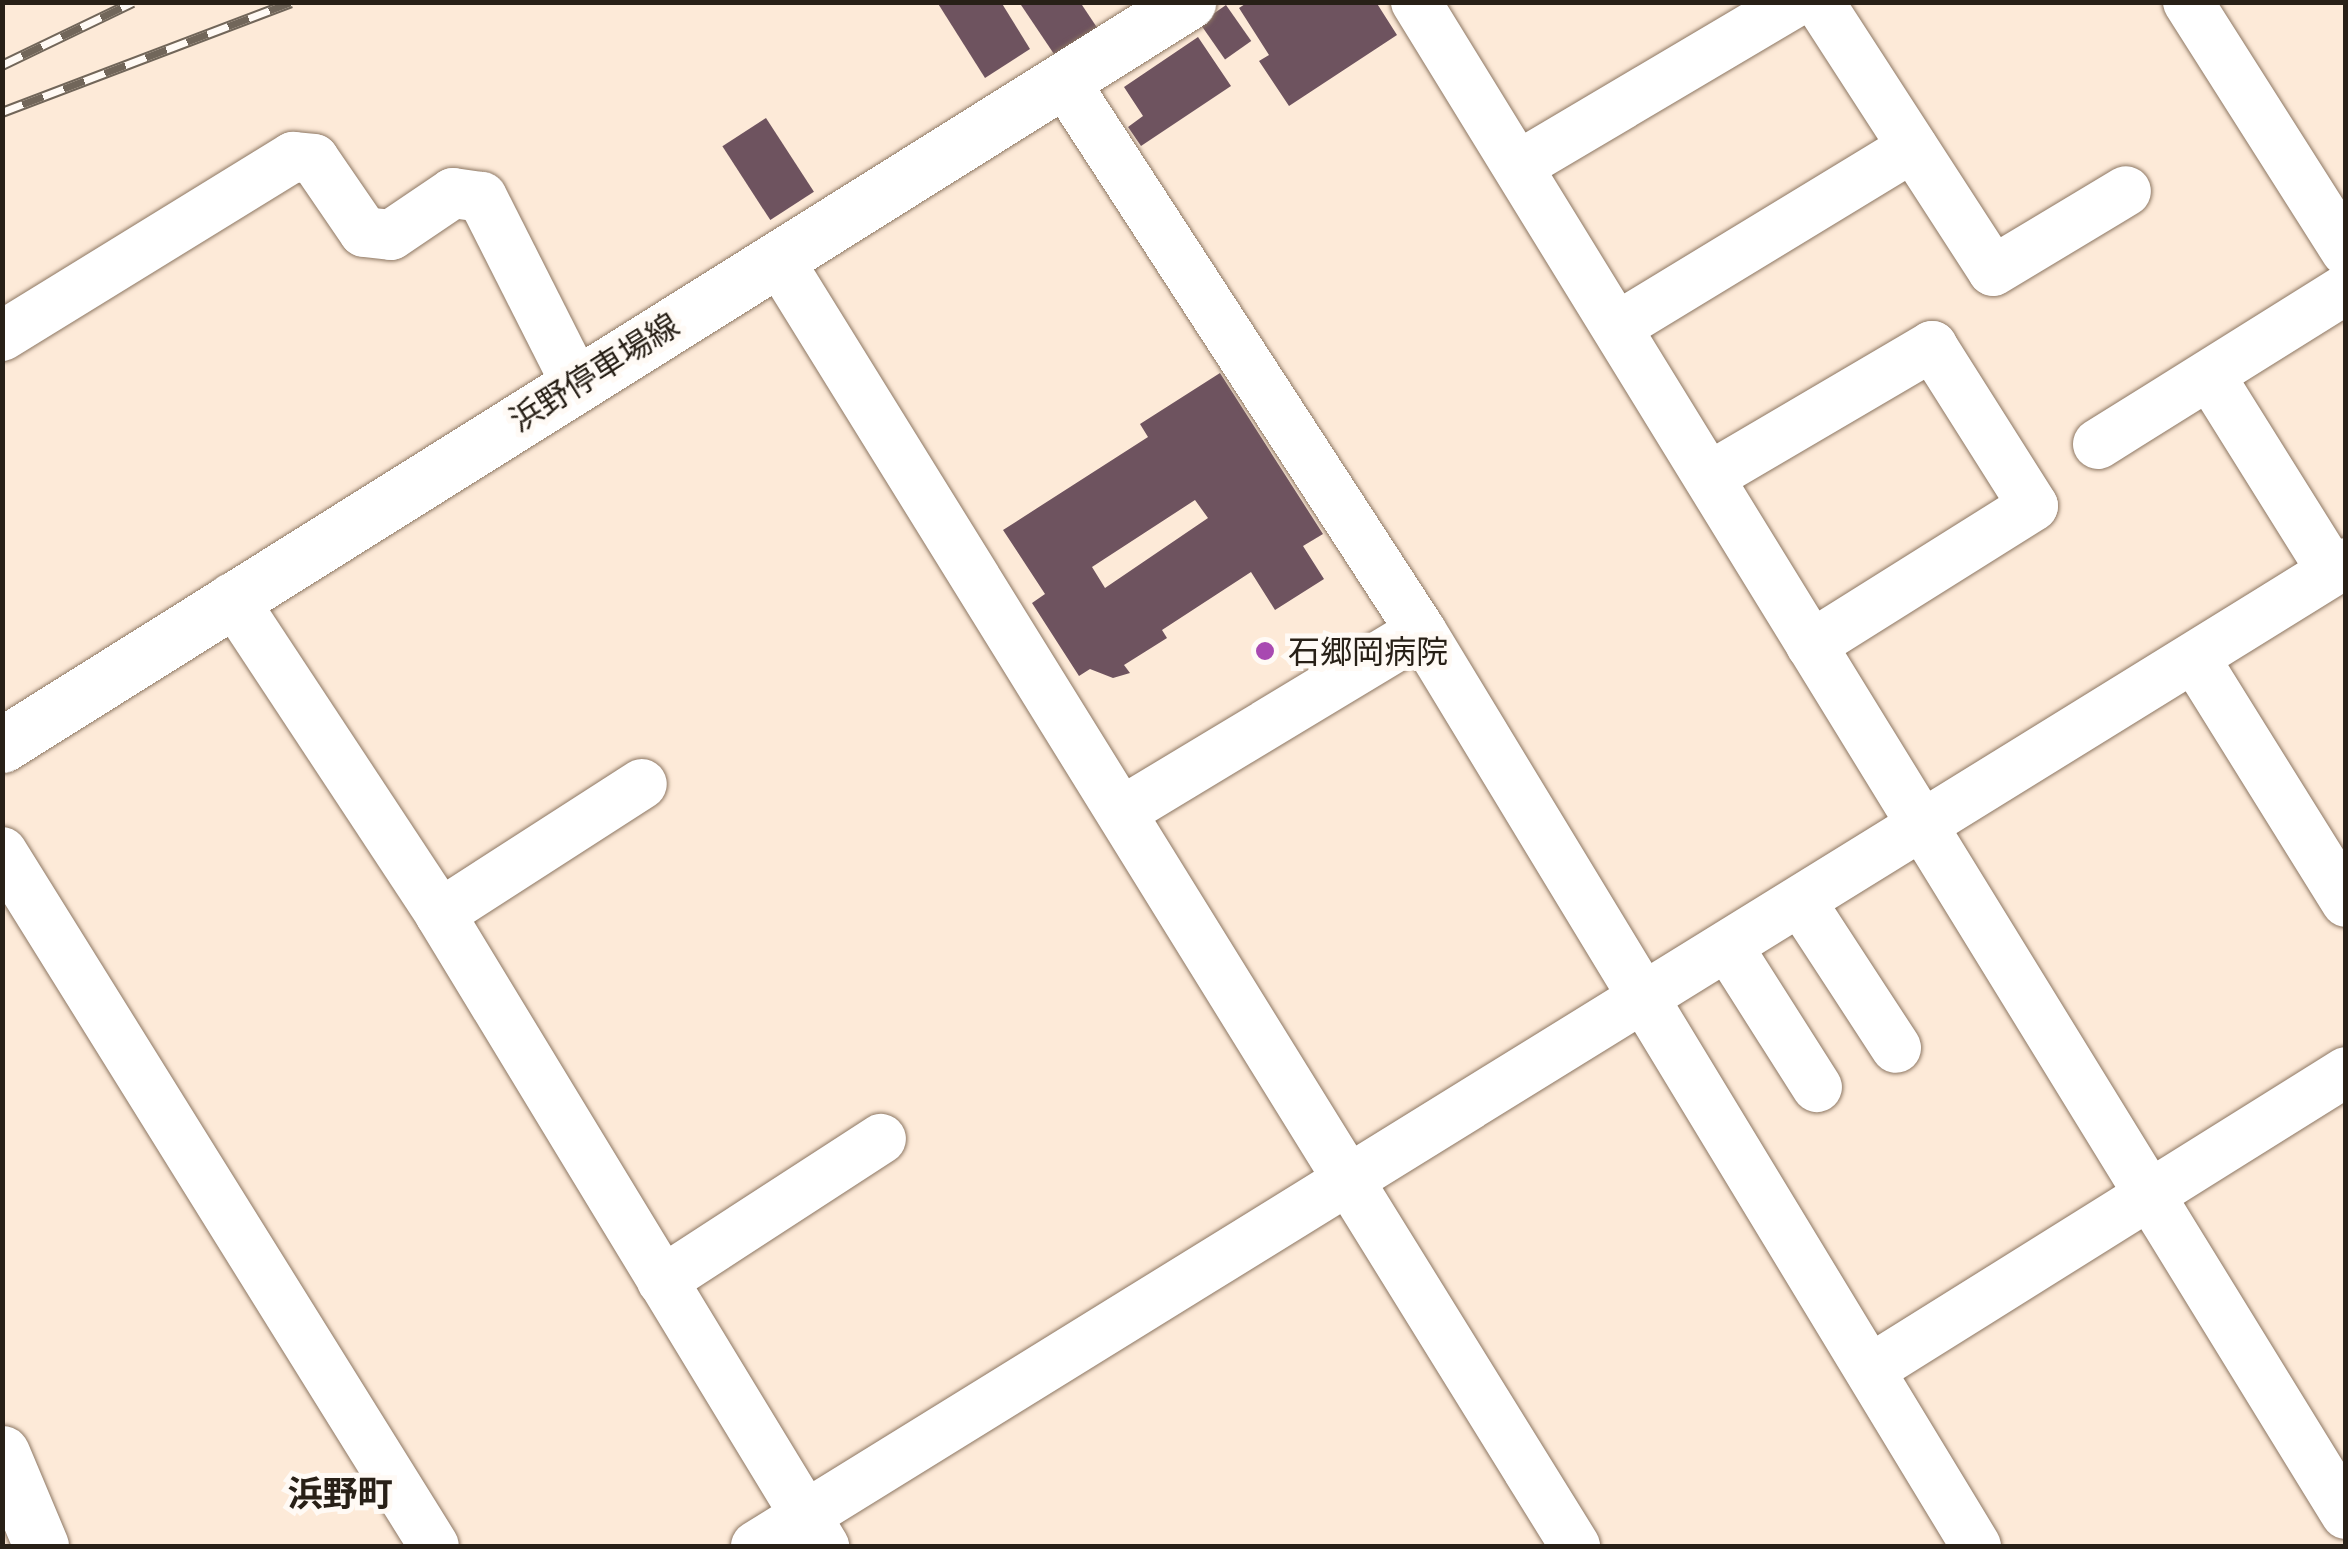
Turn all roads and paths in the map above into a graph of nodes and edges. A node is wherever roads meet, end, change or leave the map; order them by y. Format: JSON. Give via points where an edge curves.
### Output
{"nodes":[{"id":1,"x":1188,"y":2,"type":"edge"},
{"id":2,"x":1416,"y":2,"type":"edge"},
{"id":3,"x":1795,"y":2,"type":"edge"},
{"id":4,"x":1819,"y":2,"type":"edge"},
{"id":5,"x":2188,"y":2,"type":"edge"},
{"id":6,"x":1064,"y":81,"type":"junction"},
{"id":7,"x":1914,"y":147,"type":"junction"},
{"id":8,"x":1518,"y":166,"type":"junction"},
{"id":9,"x":2126,"y":191,"type":"dead end"},
{"id":10,"x":2346,"y":252,"type":"edge"},
{"id":11,"x":778,"y":259,"type":"junction"},
{"id":12,"x":2346,"y":289,"type":"edge"},
{"id":13,"x":1617,"y":327,"type":"junction"},
{"id":14,"x":2,"y":336,"type":"edge"},
{"id":15,"x":2210,"y":376,"type":"junction"},
{"id":16,"x":576,"y":382,"type":"junction"},
{"id":17,"x":2098,"y":444,"type":"dead end"},
{"id":18,"x":1709,"y":478,"type":"junction"},
{"id":19,"x":2339,"y":567,"type":"edge"},
{"id":20,"x":232,"y":598,"type":"junction"},
{"id":21,"x":1421,"y":631,"type":"junction"},
{"id":22,"x":1811,"y":645,"type":"junction"},
{"id":23,"x":2195,"y":660,"type":"junction"},
{"id":24,"x":2,"y":745,"type":"edge"},
{"id":25,"x":642,"y":784,"type":"dead end"},
{"id":26,"x":1123,"y":811,"type":"junction"},
{"id":27,"x":1925,"y":826,"type":"junction"},
{"id":28,"x":2,"y":852,"type":"edge"},
{"id":29,"x":1800,"y":902,"type":"junction"},
{"id":30,"x":2346,"y":902,"type":"edge"},
{"id":31,"x":440,"y":914,"type":"junction"},
{"id":32,"x":1728,"y":947,"type":"junction"},
{"id":33,"x":1643,"y":999,"type":"junction"},
{"id":34,"x":1896,"y":1048,"type":"dead end"},
{"id":35,"x":2346,"y":1072,"type":"edge"},
{"id":36,"x":1817,"y":1087,"type":"dead end"},
{"id":37,"x":881,"y":1138,"type":"dead end"},
{"id":38,"x":1348,"y":1180,"type":"junction"},
{"id":39,"x":2151,"y":1197,"type":"junction"},
{"id":40,"x":662,"y":1281,"type":"junction"},
{"id":41,"x":1871,"y":1369,"type":"junction"},
{"id":42,"x":2,"y":1453,"type":"edge"},
{"id":43,"x":2346,"y":1514,"type":"edge"},
{"id":44,"x":814,"y":1531,"type":"edge"},
{"id":45,"x":41,"y":1546,"type":"edge"},
{"id":46,"x":434,"y":1546,"type":"edge"},
{"id":47,"x":756,"y":1546,"type":"edge"},
{"id":48,"x":1575,"y":1546,"type":"edge"},
{"id":49,"x":1976,"y":1546,"type":"edge"}],
"edges":[{"from":1,"to":6,"type":"main road","name":"浜野停車場線"},
{"from":2,"to":8,"type":"street"},
{"from":3,"to":8,"type":"street"},
{"from":4,"to":7,"type":"street"},
{"from":5,"to":10,"type":"street"},
{"from":6,"to":11,"type":"main road","name":"浜野停車場線"},
{"from":6,"to":21,"type":"street"},
{"from":7,"to":9,"type":"street","via":[[1993,271]]},
{"from":7,"to":13,"type":"street"},
{"from":8,"to":13,"type":"street"},
{"from":11,"to":16,"type":"main road","name":"浜野停車場線"},
{"from":11,"to":26,"type":"street"},
{"from":12,"to":15,"type":"street"},
{"from":13,"to":18,"type":"street"},
{"from":14,"to":16,"type":"street","via":[[293,157],[314,160],[364,232],[392,235],[453,193],[482,197]]},
{"from":15,"to":17,"type":"street"},
{"from":15,"to":19,"type":"street"},
{"from":16,"to":20,"type":"main road","name":"浜野停車場線"},
{"from":18,"to":22,"type":"street"},
{"from":18,"to":22,"type":"street","via":[[1932,346],[2033,506]]},
{"from":19,"to":23,"type":"street"},
{"from":20,"to":24,"type":"main road","name":"浜野停車場線"},
{"from":20,"to":31,"type":"street"},
{"from":21,"to":26,"type":"street"},
{"from":21,"to":33,"type":"street"},
{"from":22,"to":27,"type":"street"},
{"from":23,"to":27,"type":"street"},
{"from":23,"to":30,"type":"street"},
{"from":25,"to":31,"type":"street"},
{"from":26,"to":38,"type":"street"},
{"from":27,"to":29,"type":"street"},
{"from":27,"to":39,"type":"street"},
{"from":28,"to":46,"type":"street"},
{"from":29,"to":32,"type":"street"},
{"from":29,"to":34,"type":"street"},
{"from":31,"to":40,"type":"street"},
{"from":32,"to":33,"type":"street"},
{"from":32,"to":36,"type":"street"},
{"from":33,"to":38,"type":"street"},
{"from":33,"to":41,"type":"street"},
{"from":35,"to":39,"type":"street"},
{"from":37,"to":40,"type":"street"},
{"from":38,"to":44,"type":"street"},
{"from":38,"to":48,"type":"street"},
{"from":39,"to":41,"type":"street"},
{"from":39,"to":43,"type":"street"},
{"from":40,"to":44,"type":"street"},
{"from":41,"to":49,"type":"street"},
{"from":42,"to":45,"type":"main road"},
{"from":44,"to":47,"type":"street"}]}
